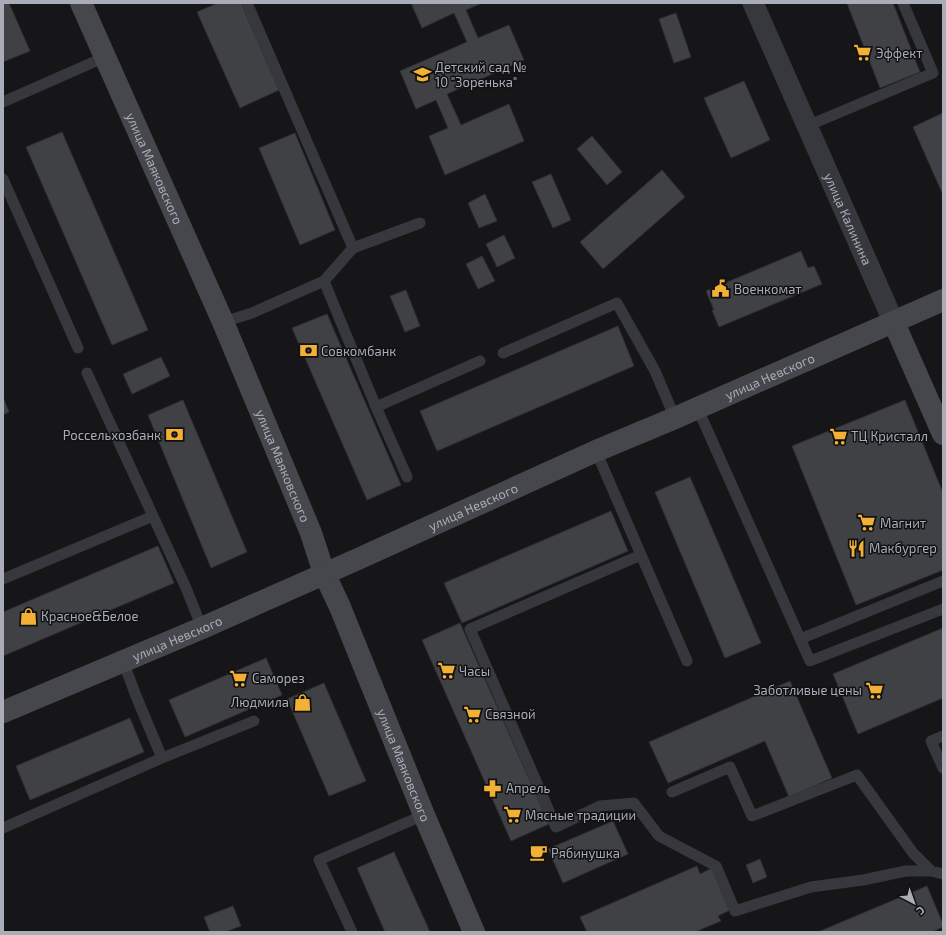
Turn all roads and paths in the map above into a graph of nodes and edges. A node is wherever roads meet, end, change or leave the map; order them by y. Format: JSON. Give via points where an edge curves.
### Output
{"nodes":[{"id":1,"x":81,"y":3,"type":"edge"},
{"id":2,"x":247,"y":3,"type":"edge"},
{"id":3,"x":753,"y":3,"type":"edge"},
{"id":4,"x":903,"y":3,"type":"edge"},
{"id":5,"x":105,"y":57,"type":"junction"},
{"id":6,"x":3,"y":102,"type":"edge"},
{"id":7,"x":807,"y":126,"type":"junction"},
{"id":8,"x":3,"y":179,"type":"edge"},
{"id":9,"x":420,"y":223,"type":"dead end"},
{"id":10,"x":353,"y":248,"type":"junction"},
{"id":11,"x":324,"y":282,"type":"junction"},
{"id":12,"x":943,"y":300,"type":"edge"},
{"id":13,"x":223,"y":322,"type":"junction"},
{"id":14,"x":894,"y":323,"type":"junction"},
{"id":15,"x":78,"y":348,"type":"dead end"},
{"id":16,"x":502,"y":353,"type":"dead end"},
{"id":17,"x":480,"y":361,"type":"dead end"},
{"id":18,"x":87,"y":373,"type":"dead end"},
{"id":19,"x":376,"y":407,"type":"junction"},
{"id":20,"x":697,"y":407,"type":"junction"},
{"id":21,"x":675,"y":418,"type":"junction"},
{"id":22,"x":943,"y":434,"type":"edge"},
{"id":23,"x":596,"y":451,"type":"junction"},
{"id":24,"x":407,"y":477,"type":"dead end"},
{"id":25,"x":153,"y":516,"type":"junction"},
{"id":26,"x":641,"y":555,"type":"junction"},
{"id":27,"x":324,"y":573,"type":"junction"},
{"id":28,"x":3,"y":579,"type":"edge"},
{"id":29,"x":943,"y":581,"type":"edge"},
{"id":30,"x":943,"y":609,"type":"edge"},
{"id":31,"x":202,"y":628,"type":"junction"},
{"id":32,"x":800,"y":639,"type":"junction"},
{"id":33,"x":123,"y":661,"type":"junction"},
{"id":34,"x":687,"y":661,"type":"dead end"},
{"id":35,"x":3,"y":712,"type":"edge"},
{"id":36,"x":254,"y":721,"type":"dead end"},
{"id":37,"x":943,"y":736,"type":"edge"},
{"id":38,"x":162,"y":758,"type":"junction"},
{"id":39,"x":943,"y":768,"type":"edge"},
{"id":40,"x":672,"y":792,"type":"dead end"},
{"id":41,"x":424,"y":814,"type":"junction"},
{"id":42,"x":3,"y":828,"type":"edge"},
{"id":43,"x":931,"y":871,"type":"junction"},
{"id":44,"x":943,"y":874,"type":"edge"},
{"id":45,"x":352,"y":932,"type":"edge"},
{"id":46,"x":474,"y":932,"type":"edge"}],
"edges":[{"from":1,"to":5,"type":"street","name":"улица Маяковского"},
{"from":2,"to":10,"type":"lane"},
{"from":3,"to":7,"type":"street","name":"улица Калинина"},
{"from":4,"to":7,"type":"lane","via":[[933,73]]},
{"from":5,"to":6,"type":"lane"},
{"from":5,"to":13,"type":"street","name":"улица Маяковского"},
{"from":7,"to":14,"type":"street","name":"улица Калинина"},
{"from":8,"to":15,"type":"lane"},
{"from":9,"to":10,"type":"lane"},
{"from":10,"to":11,"type":"lane"},
{"from":11,"to":13,"type":"lane"},
{"from":11,"to":19,"type":"lane"},
{"from":12,"to":14,"type":"street","name":"улица Невского"},
{"from":13,"to":27,"type":"street","name":"улица Маяковского","via":[[311,533]]},
{"from":14,"to":20,"type":"street","name":"улица Невского"},
{"from":14,"to":22,"type":"street","name":"улица Калинина"},
{"from":16,"to":21,"type":"lane","via":[[618,303],[655,371]]},
{"from":17,"to":19,"type":"lane"},
{"from":18,"to":25,"type":"lane"},
{"from":19,"to":24,"type":"lane"},
{"from":20,"to":21,"type":"street","name":"улица Невского"},
{"from":20,"to":32,"type":"lane"},
{"from":21,"to":23,"type":"street","name":"улица Невского"},
{"from":23,"to":26,"type":"lane"},
{"from":23,"to":27,"type":"street","name":"улица Невского"},
{"from":25,"to":28,"type":"lane"},
{"from":25,"to":31,"type":"lane"},
{"from":26,"to":34,"type":"lane"},
{"from":26,"to":43,"type":"lane","via":[[470,630],[556,827],[600,806],[634,803],[659,836],[716,866],[734,911],[811,887],[906,871]]},
{"from":27,"to":31,"type":"street","name":"улица Невского"},
{"from":27,"to":41,"type":"street","name":"улица Маяковского"},
{"from":29,"to":32,"type":"lane"},
{"from":30,"to":32,"type":"lane","via":[[810,662]]},
{"from":31,"to":33,"type":"street","name":"улица Невского"},
{"from":33,"to":35,"type":"street","name":"улица Невского"},
{"from":33,"to":38,"type":"lane"},
{"from":36,"to":38,"type":"lane"},
{"from":37,"to":39,"type":"lane","via":[[931,741]]},
{"from":38,"to":42,"type":"lane"},
{"from":40,"to":43,"type":"lane","via":[[730,767],[752,816],[857,775],[913,853]]},
{"from":41,"to":45,"type":"lane","via":[[319,860]]},
{"from":41,"to":46,"type":"street","name":"улица Маяковского"},
{"from":43,"to":44,"type":"lane"}]}
